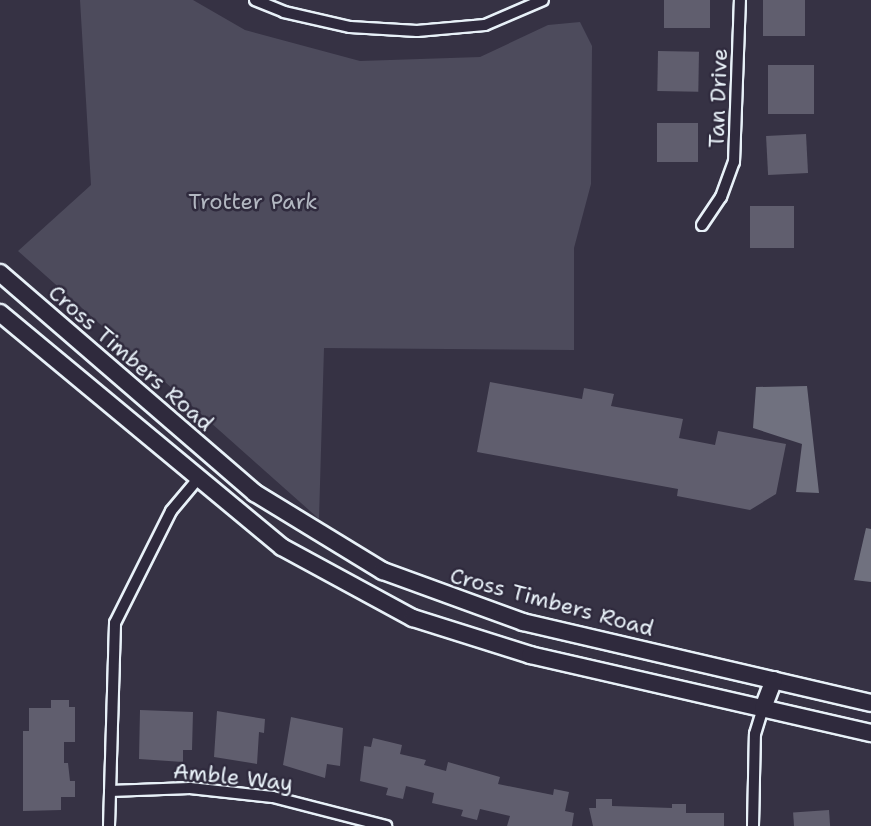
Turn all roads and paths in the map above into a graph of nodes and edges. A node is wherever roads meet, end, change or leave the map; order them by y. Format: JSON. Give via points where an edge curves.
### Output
{"nodes":[{"id":1,"x":255,"y":0,"type":"edge"},
{"id":2,"x":543,"y":0,"type":"edge"},
{"id":3,"x":740,"y":0,"type":"edge"},
{"id":4,"x":702,"y":225,"type":"dead end"},
{"id":5,"x":0,"y":273,"type":"edge"},
{"id":6,"x":0,"y":314,"type":"edge"},
{"id":7,"x":196,"y":480,"type":"junction"},
{"id":8,"x":774,"y":680,"type":"junction"},
{"id":9,"x":871,"y":703,"type":"edge"},
{"id":10,"x":763,"y":708,"type":"junction"},
{"id":11,"x":871,"y":733,"type":"edge"},
{"id":12,"x":110,"y":791,"type":"junction"},
{"id":13,"x":109,"y":826,"type":"edge"},
{"id":14,"x":386,"y":826,"type":"edge"},
{"id":15,"x":753,"y":826,"type":"edge"}],
"edges":[{"from":1,"to":2,"type":"street","via":[[284,12],[350,27],[417,31],[485,25]]},
{"from":3,"to":4,"type":"street","name":"Tan Drive","via":[[734,162],[721,197]]},
{"from":5,"to":8,"type":"main road","name":"Cross Timbers Road","via":[[255,493],[383,571],[523,622]]},
{"from":6,"to":7,"type":"main road"},
{"from":7,"to":10,"type":"main road","via":[[282,547],[413,618],[519,652]]},
{"from":7,"to":12,"type":"street","via":[[171,511],[115,623]]},
{"from":8,"to":9,"type":"main road","name":"Cross Timbers Road"},
{"from":8,"to":10,"type":"main road"},
{"from":10,"to":11,"type":"main road"},
{"from":10,"to":15,"type":"street","via":[[755,734]]},
{"from":12,"to":13,"type":"street"},
{"from":12,"to":14,"type":"street","name":"Amble Way","via":[[190,788],[273,797]]}]}
